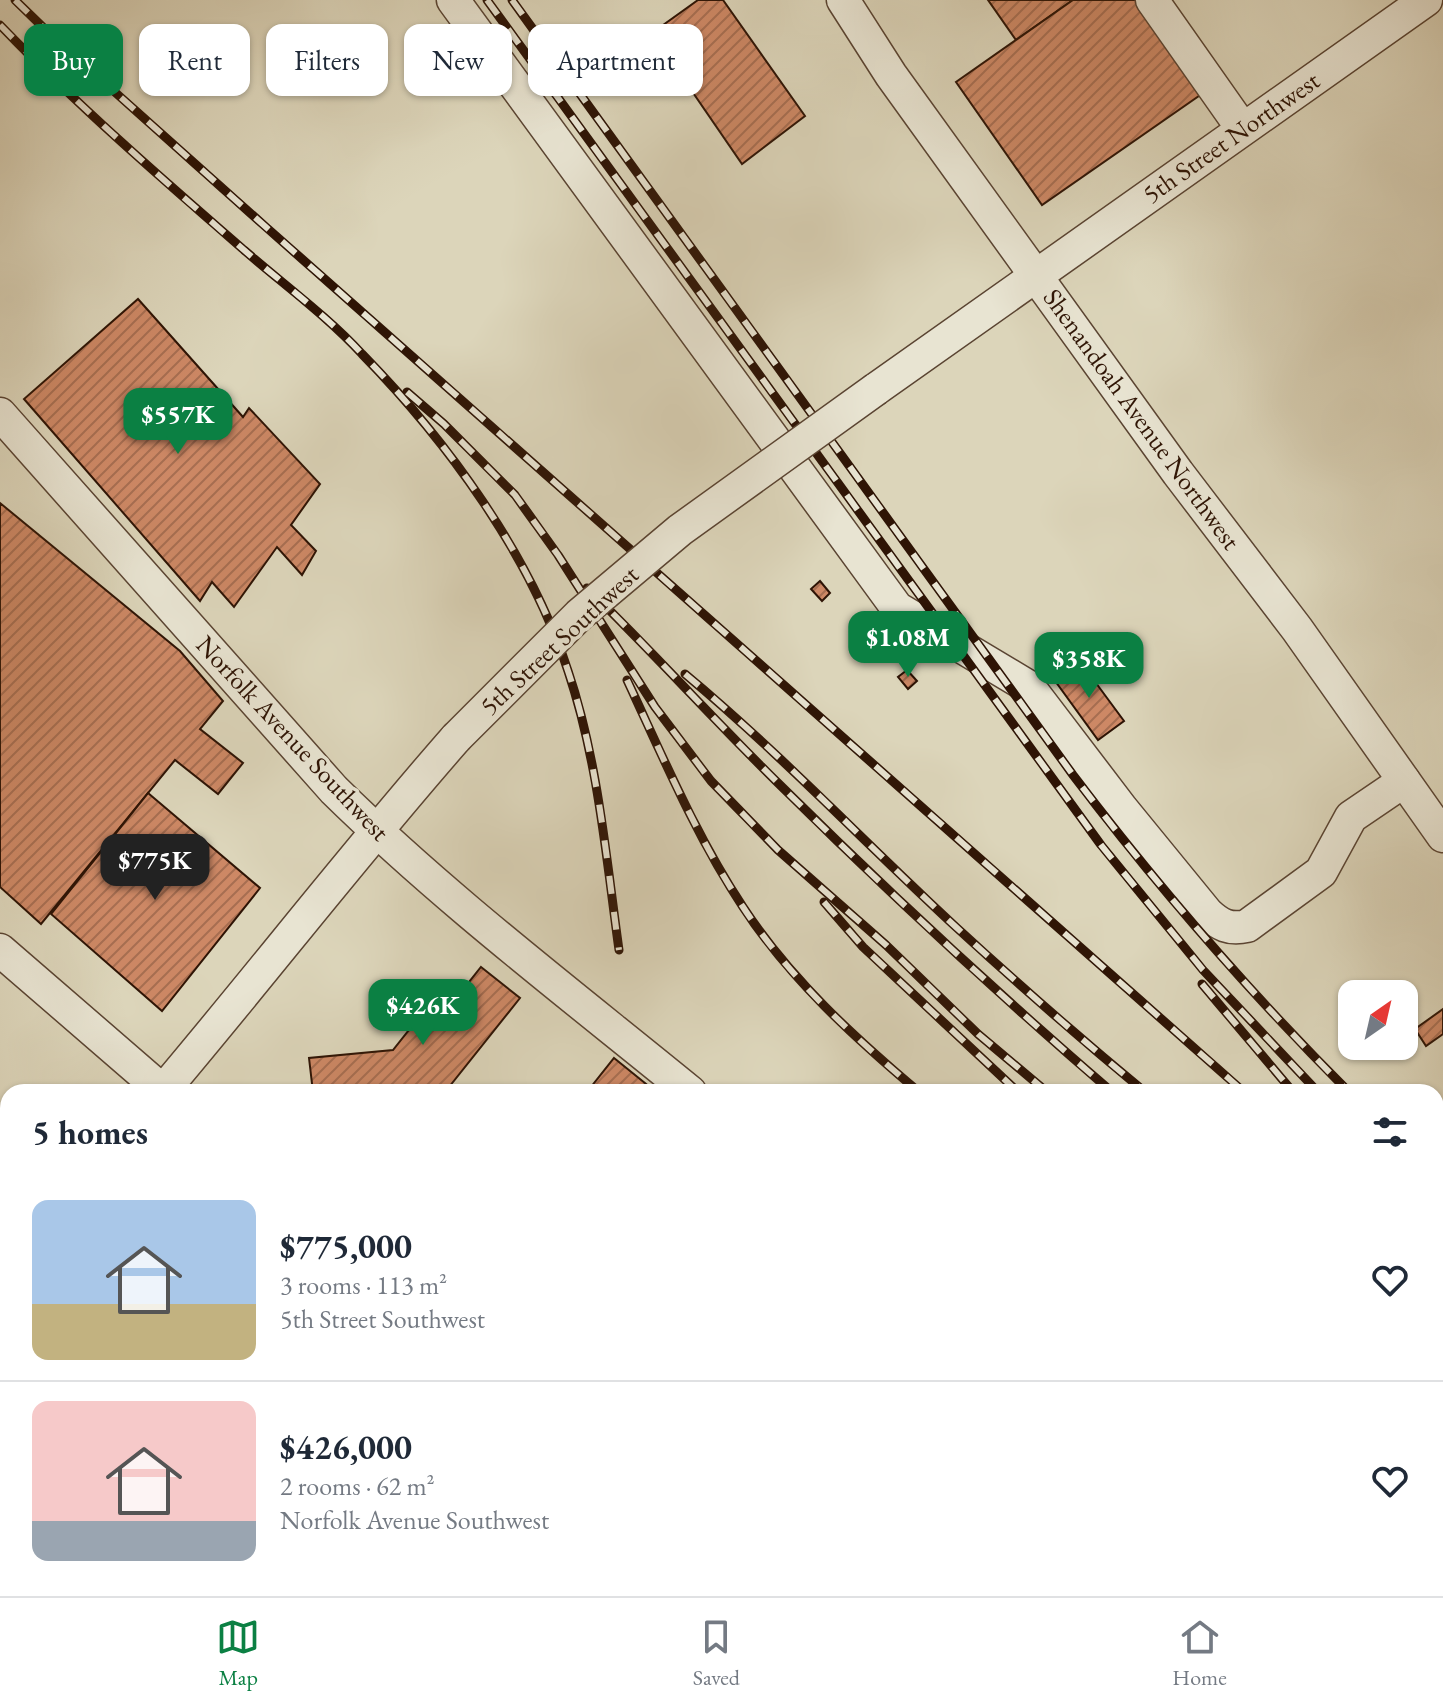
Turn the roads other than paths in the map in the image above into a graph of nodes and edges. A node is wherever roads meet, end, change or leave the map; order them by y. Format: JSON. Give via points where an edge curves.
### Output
{"nodes":[{"id":1,"x":453,"y":0,"type":"edge"},
{"id":2,"x":843,"y":0,"type":"edge"},
{"id":3,"x":1152,"y":0,"type":"edge"},
{"id":4,"x":1426,"y":0,"type":"edge"},
{"id":5,"x":1242,"y":128,"type":"junction"},
{"id":6,"x":1036,"y":274,"type":"junction"},
{"id":7,"x":0,"y":414,"type":"edge"},
{"id":8,"x":1404,"y":781,"type":"junction"},
{"id":9,"x":375,"y":830,"type":"junction"},
{"id":10,"x":1443,"y":836,"type":"edge"},
{"id":11,"x":0,"y":950,"type":"edge"},
{"id":12,"x":154,"y":1084,"type":"edge"},
{"id":13,"x":170,"y":1084,"type":"edge"},
{"id":14,"x":680,"y":1084,"type":"edge"}],
"edges":[{"from":1,"to":8,"type":"street","via":[[897,608],[1029,687],[1131,821],[1220,925],[1247,926],[1321,872],[1351,817]]},
{"from":2,"to":6,"type":"street","name":"Shenandoah Avenue Northwest"},
{"from":3,"to":5,"type":"street"},
{"from":4,"to":5,"type":"street","name":"5th Street Northwest"},
{"from":5,"to":6,"type":"street","name":"5th Street Northwest"},
{"from":6,"to":8,"type":"street","name":"Shenandoah Avenue Northwest"},
{"from":6,"to":9,"type":"street","name":"5th Street Southwest","bridge":true,"via":[[680,530],[601,596],[456,738]]},
{"from":7,"to":9,"type":"street","name":"Norfolk Avenue Southwest"},
{"from":8,"to":10,"type":"street","name":"Shenandoah Avenue Northwest"},
{"from":9,"to":13,"type":"street","name":"5th Street Southwest"},
{"from":9,"to":14,"type":"street","name":"Norfolk Avenue Southwest"},
{"from":11,"to":12,"type":"street"}]}
